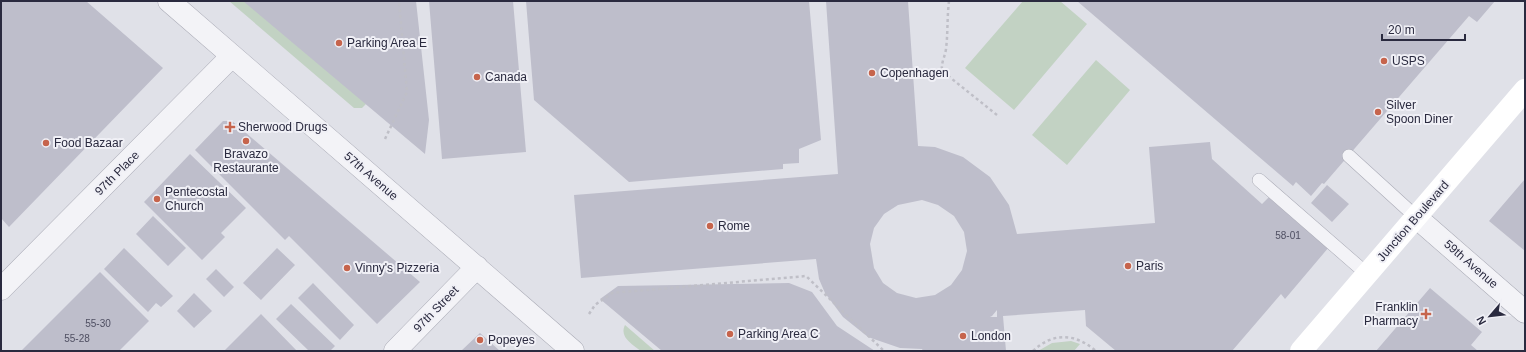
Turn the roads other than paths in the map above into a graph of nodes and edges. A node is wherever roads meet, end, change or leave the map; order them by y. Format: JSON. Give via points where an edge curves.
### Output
{"nodes":[{"id":1,"x":169,"y":1,"type":"edge"},
{"id":2,"x":232,"y":56,"type":"junction"},
{"id":3,"x":1525,"y":90,"type":"edge"},
{"id":4,"x":1349,"y":156,"type":"dead end"},
{"id":5,"x":1259,"y":180,"type":"dead end"},
{"id":6,"x":1416,"y":217,"type":"junction"},
{"id":7,"x":477,"y":267,"type":"junction"},
{"id":8,"x":1367,"y":274,"type":"junction"},
{"id":9,"x":1,"y":289,"type":"edge"},
{"id":10,"x":1525,"y":312,"type":"edge"},
{"id":11,"x":395,"y":351,"type":"edge"},
{"id":12,"x":573,"y":351,"type":"edge"},
{"id":13,"x":1301,"y":351,"type":"edge"}],
"edges":[{"from":1,"to":2,"type":"street","name":"57th Avenue"},
{"from":2,"to":7,"type":"street","name":"57th Avenue"},
{"from":2,"to":9,"type":"street","name":"97th Place"},
{"from":3,"to":6,"type":"main road","name":"Junction Boulevard"},
{"from":4,"to":6,"type":"lane"},
{"from":5,"to":8,"type":"lane"},
{"from":6,"to":8,"type":"main road","name":"Junction Boulevard"},
{"from":6,"to":10,"type":"street","name":"59th Avenue"},
{"from":7,"to":11,"type":"street","name":"97th Street"},
{"from":7,"to":12,"type":"street","name":"57th Avenue"},
{"from":8,"to":13,"type":"main road","name":"Junction Boulevard"}]}
